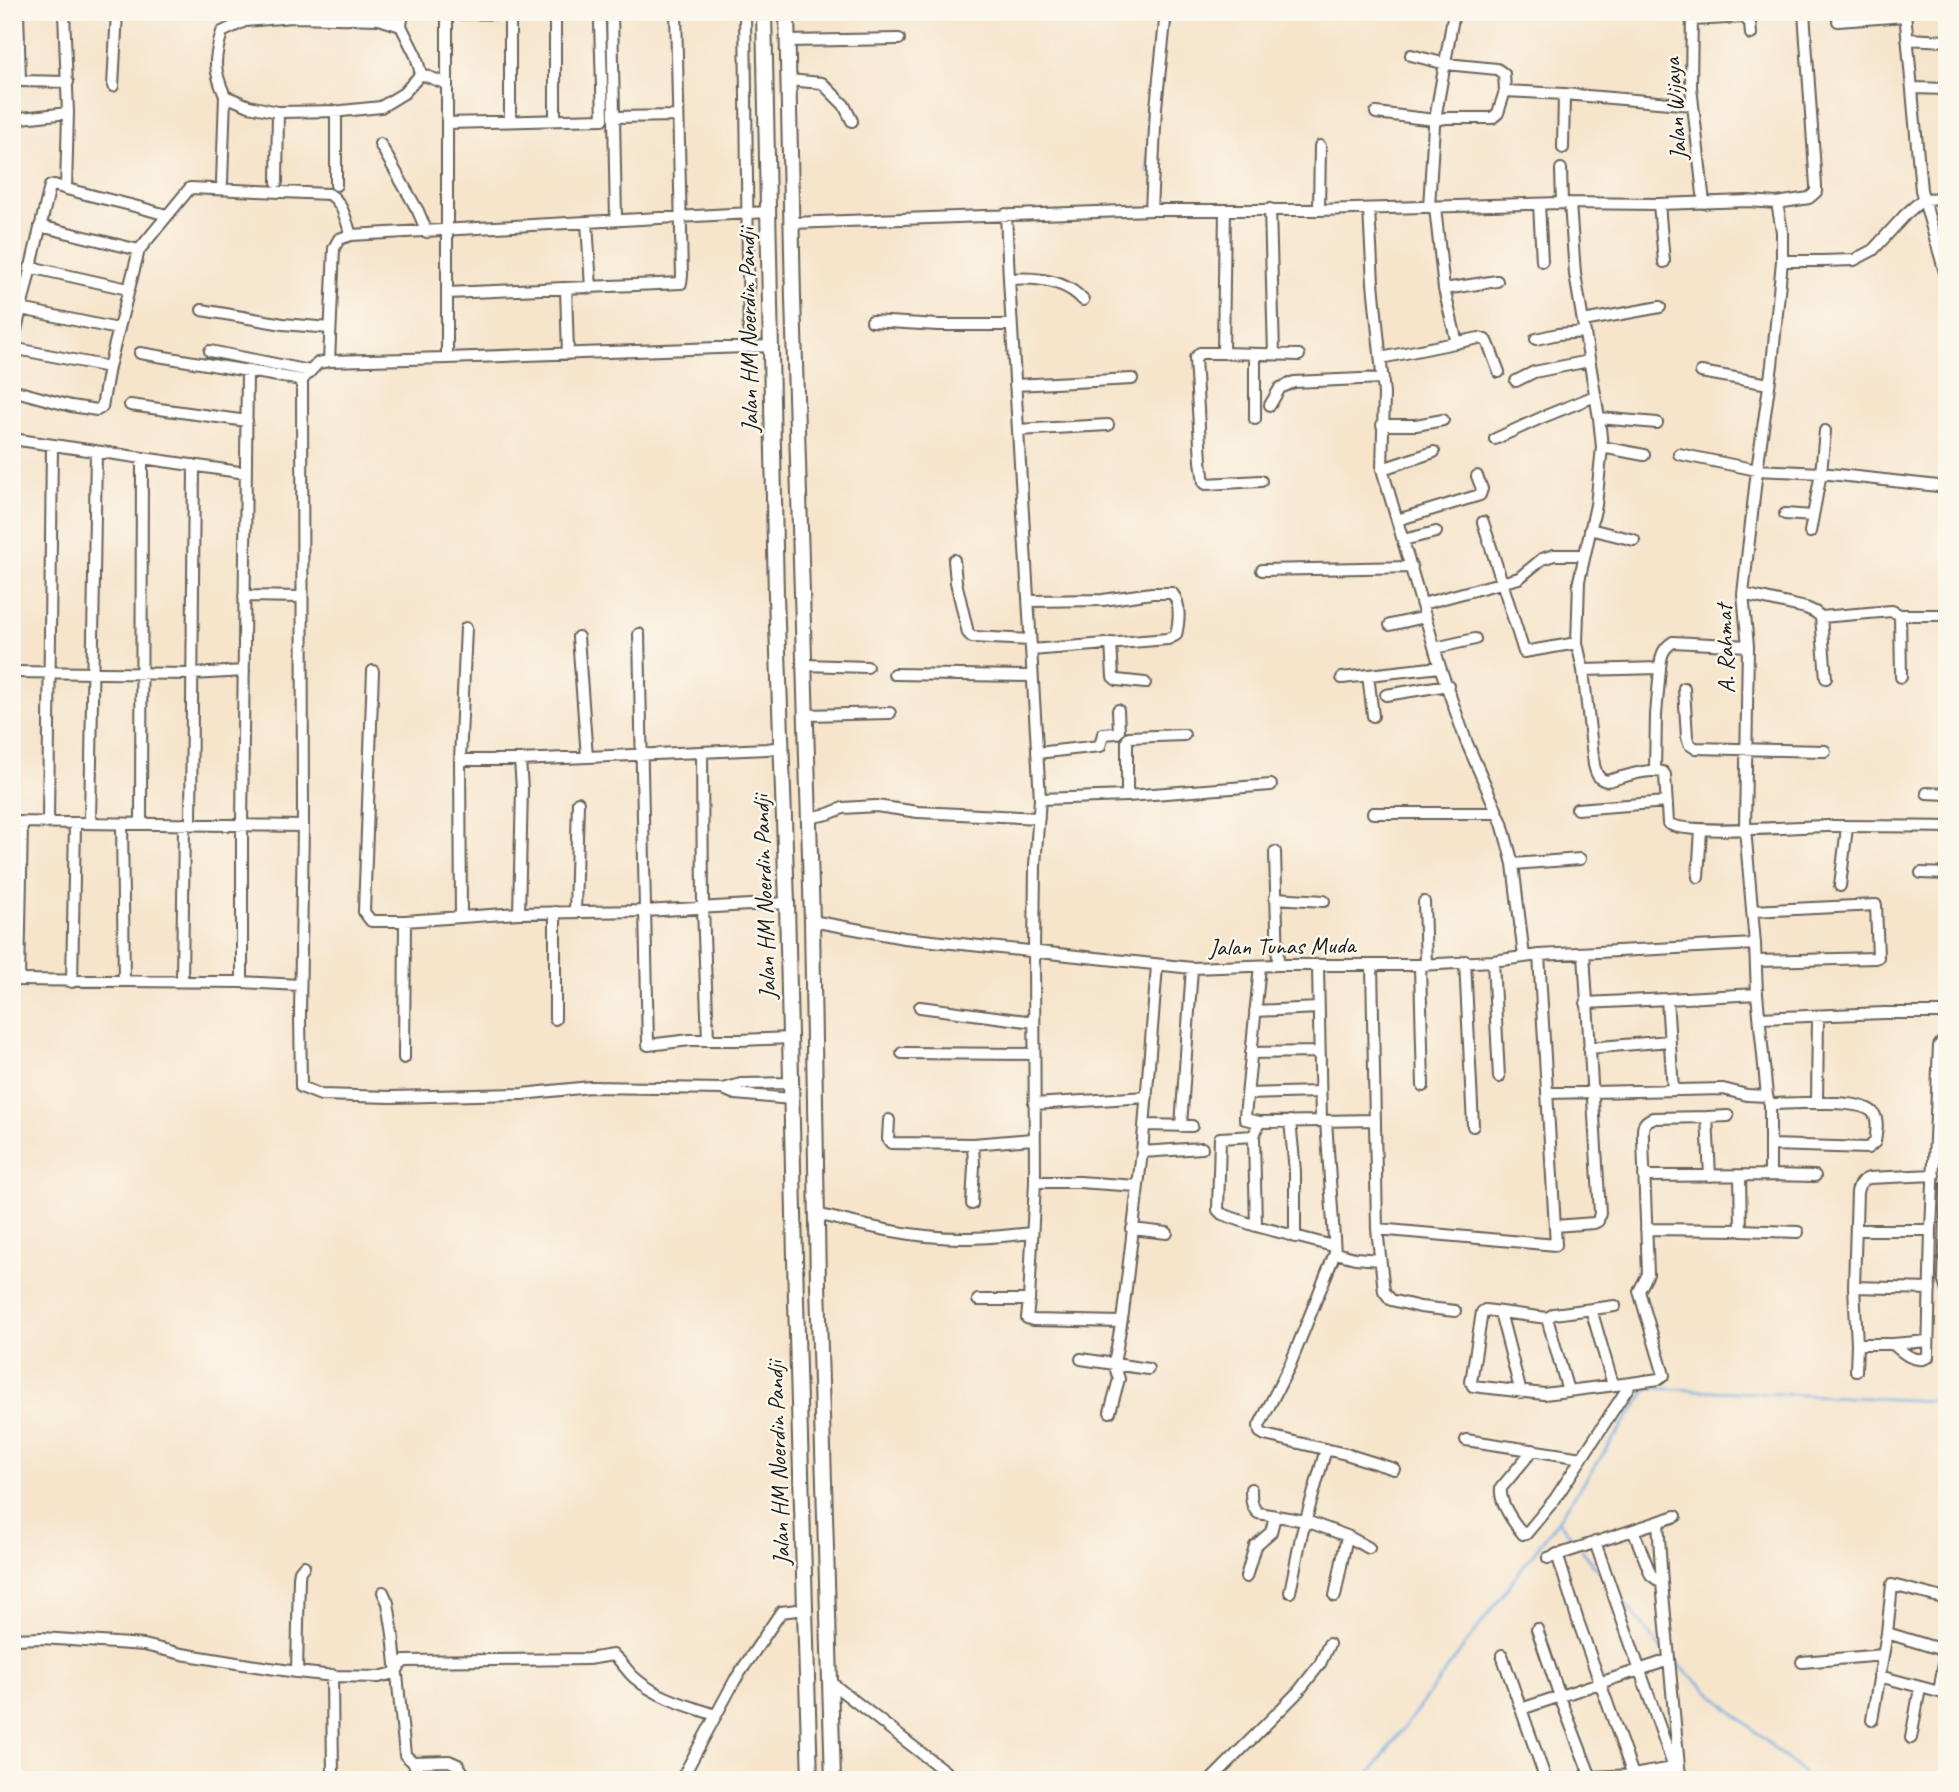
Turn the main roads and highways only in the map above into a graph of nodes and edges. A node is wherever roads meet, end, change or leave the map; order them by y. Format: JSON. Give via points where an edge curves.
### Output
{"nodes":[{"id":1,"x":764,"y":12,"type":"edge"},
{"id":2,"x":787,"y":12,"type":"edge"},
{"id":3,"x":795,"y":347,"type":"junction"},
{"id":4,"x":772,"y":348,"type":"junction"},
{"id":5,"x":810,"y":1780,"type":"edge"},
{"id":6,"x":832,"y":1780,"type":"edge"}],
"edges":[{"from":1,"to":4,"type":"main road","name":"Jalan HM Noerdin Pandji"},
{"from":2,"to":3,"type":"main road","name":"Jalan HM Noerdin Pandji"},
{"from":3,"to":4,"type":"main road","via":[[781,342]]},
{"from":3,"to":6,"type":"main road","name":"Jalan HM Noerdin Pandji"},
{"from":4,"to":5,"type":"main road","name":"Jalan HM Noerdin Pandji"}]}
